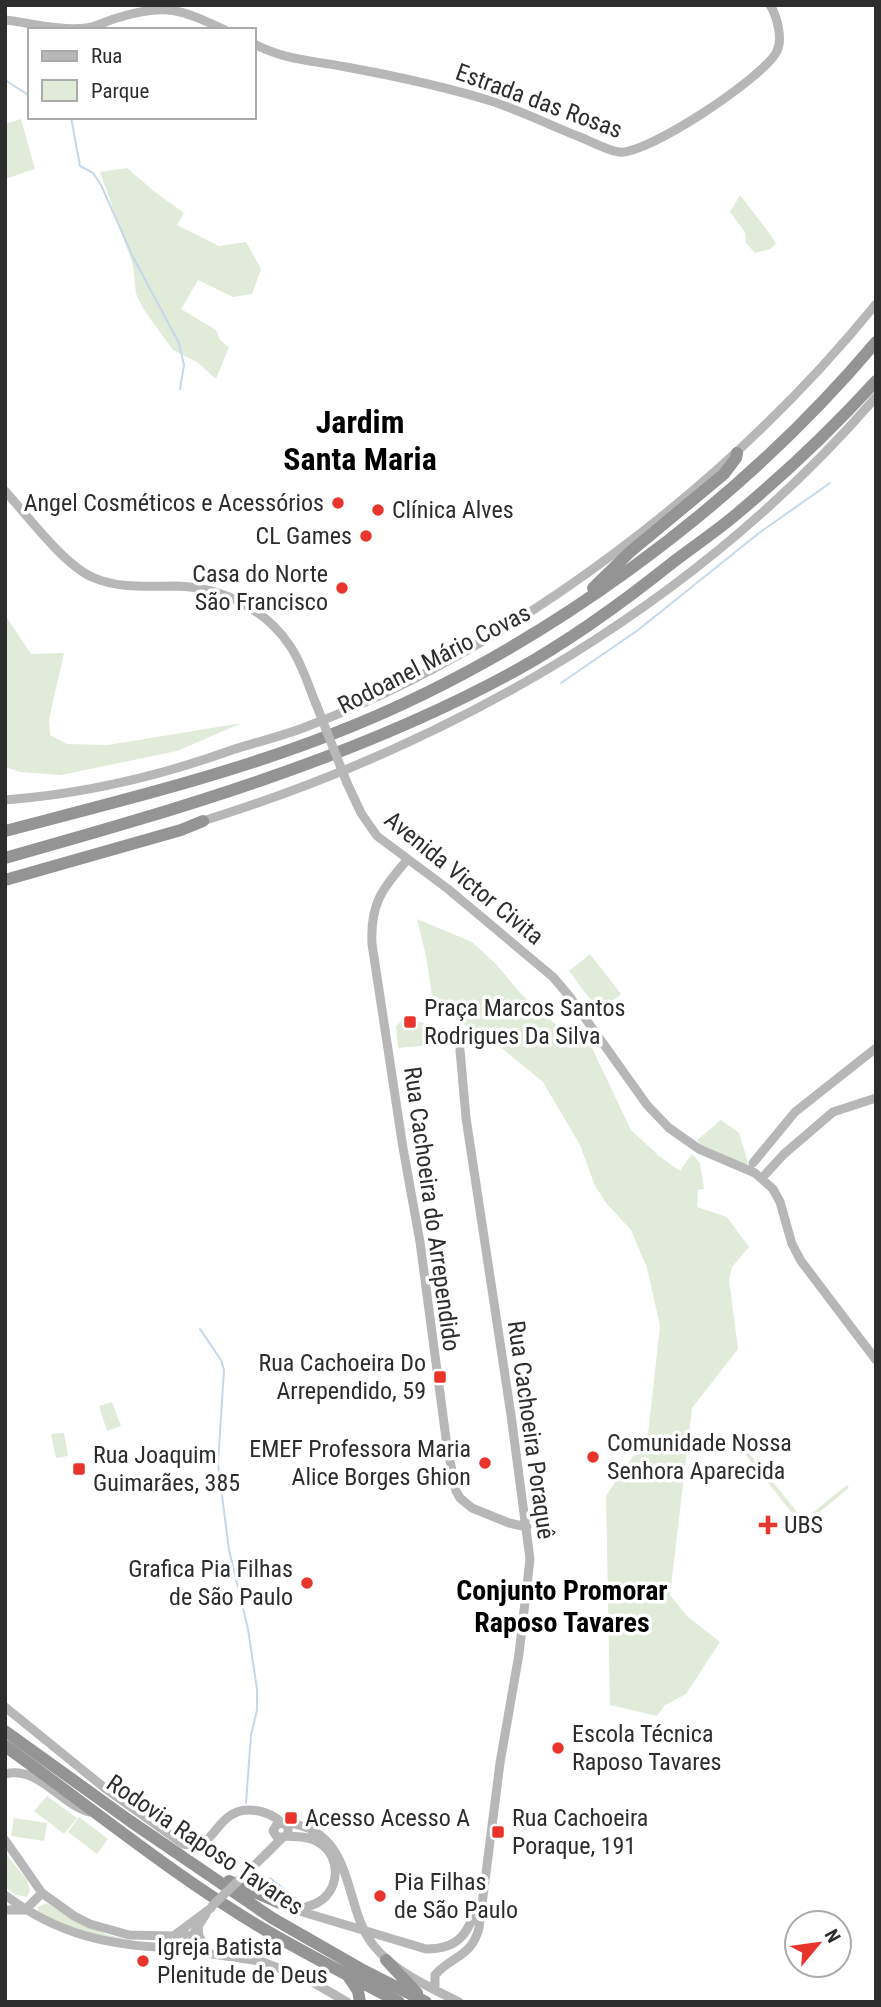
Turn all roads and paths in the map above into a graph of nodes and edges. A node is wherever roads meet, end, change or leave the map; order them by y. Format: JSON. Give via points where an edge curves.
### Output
{"nodes":[{"id":1,"x":774,"y":8,"type":"edge"},
{"id":2,"x":5,"y":20,"type":"edge"},
{"id":3,"x":70,"y":28,"type":"edge"},
{"id":4,"x":70,"y":28,"type":"edge"},
{"id":5,"x":88,"y":28,"type":"edge"},
{"id":6,"x":88,"y":28,"type":"edge"},
{"id":7,"x":221,"y":28,"type":"edge"},
{"id":8,"x":256,"y":45,"type":"edge"},
{"id":9,"x":876,"y":304,"type":"edge"},
{"id":10,"x":876,"y":342,"type":"edge"},
{"id":11,"x":876,"y":381,"type":"edge"},
{"id":12,"x":876,"y":397,"type":"edge"},
{"id":13,"x":834,"y":436,"type":"junction"},
{"id":14,"x":737,"y":453,"type":"junction"},
{"id":15,"x":5,"y":491,"type":"edge"},
{"id":16,"x":583,"y":601,"type":"junction"},
{"id":17,"x":5,"y":800,"type":"edge"},
{"id":18,"x":203,"y":821,"type":"junction"},
{"id":19,"x":5,"y":831,"type":"edge"},
{"id":20,"x":5,"y":858,"type":"edge"},
{"id":21,"x":407,"y":860,"type":"junction"},
{"id":22,"x":5,"y":873,"type":"edge"},
{"id":23,"x":5,"y":880,"type":"edge"},
{"id":24,"x":876,"y":1048,"type":"edge"},
{"id":25,"x":460,"y":1050,"type":"dead end"},
{"id":26,"x":876,"y":1098,"type":"edge"},
{"id":27,"x":752,"y":1163,"type":"dead end"},
{"id":28,"x":762,"y":1178,"type":"junction"},
{"id":29,"x":876,"y":1360,"type":"edge"},
{"id":30,"x":527,"y":1527,"type":"junction"},
{"id":31,"x":5,"y":1707,"type":"edge"},
{"id":32,"x":5,"y":1731,"type":"edge"},
{"id":33,"x":5,"y":1746,"type":"edge"},
{"id":34,"x":5,"y":1774,"type":"edge"},
{"id":35,"x":254,"y":1810,"type":"junction"},
{"id":36,"x":99,"y":1813,"type":"junction"},
{"id":37,"x":283,"y":1823,"type":"junction"},
{"id":38,"x":279,"y":1835,"type":"junction"},
{"id":39,"x":5,"y":1840,"type":"edge"},
{"id":40,"x":188,"y":1860,"type":"junction"},
{"id":41,"x":42,"y":1893,"type":"junction"},
{"id":42,"x":5,"y":1895,"type":"edge"},
{"id":43,"x":481,"y":1898,"type":"junction"},
{"id":44,"x":211,"y":1907,"type":"junction"},
{"id":45,"x":5,"y":1910,"type":"edge"},
{"id":46,"x":24,"y":1910,"type":"junction"},
{"id":47,"x":296,"y":1910,"type":"junction"},
{"id":48,"x":183,"y":1926,"type":"junction"},
{"id":49,"x":198,"y":1926,"type":"junction"},
{"id":50,"x":362,"y":1929,"type":"junction"},
{"id":51,"x":377,"y":1934,"type":"junction"},
{"id":52,"x":175,"y":1935,"type":"junction"},
{"id":53,"x":155,"y":1936,"type":"junction"},
{"id":54,"x":185,"y":1945,"type":"junction"},
{"id":55,"x":209,"y":1951,"type":"junction"},
{"id":56,"x":383,"y":1957,"type":"junction"},
{"id":57,"x":346,"y":1973,"type":"junction"},
{"id":58,"x":435,"y":1990,"type":"junction"},
{"id":59,"x":424,"y":2001,"type":"edge"},
{"id":60,"x":347,"y":2002,"type":"edge"},
{"id":61,"x":360,"y":2002,"type":"edge"},
{"id":62,"x":377,"y":2002,"type":"edge"},
{"id":63,"x":391,"y":2002,"type":"edge"},
{"id":64,"x":399,"y":2002,"type":"edge"},
{"id":65,"x":459,"y":2002,"type":"edge"}],
"edges":[{"from":1,"to":8,"type":"main road","name":"Estrada das Rosas","via":[[779,46],[771,62],[684,125],[632,153],[603,148],[504,106],[439,86],[294,60]]},
{"from":2,"to":3,"type":"main road"},
{"from":4,"to":5,"type":"main road"},
{"from":6,"to":7,"type":"main road","via":[[165,8]]},
{"from":9,"to":14,"type":"main road"},
{"from":10,"to":16,"type":"highway","name":"Rodoanel Mário Covas","via":[[728,492]]},
{"from":11,"to":13,"type":"highway","name":"Rodoanel Mário Covas"},
{"from":12,"to":13,"type":"main road"},
{"from":13,"to":18,"type":"main road","via":[[802,475],[739,533],[663,593],[533,679],[386,753]]},
{"from":13,"to":20,"type":"highway","name":"Rodoanel Mário Covas","via":[[809,451],[737,514],[610,611],[479,690],[401,726],[247,784]]},
{"from":14,"to":16,"type":"highway","via":[[724,474],[605,574]]},
{"from":14,"to":17,"type":"main road","via":[[575,580],[481,641],[381,694],[309,726],[196,764]]},
{"from":15,"to":21,"type":"main road","name":"Avenida Victor Civita","bridge":true,"via":[[61,553],[89,576],[118,585],[212,590],[253,609],[271,624],[290,645],[369,827]]},
{"from":16,"to":19,"type":"highway","name":"Rodoanel Mário Covas","via":[[472,668],[336,733],[213,776]]},
{"from":18,"to":22,"type":"highway"},
{"from":18,"to":23,"type":"highway"},
{"from":21,"to":28,"type":"main road","name":"Avenida Victor Civita","via":[[553,977],[669,1128],[699,1149]]},
{"from":21,"to":30,"type":"main road","name":"Rua Cachoeira do Arrependido","via":[[379,899],[371,922],[447,1446],[460,1498],[472,1508]]},
{"from":24,"to":27,"type":"main road","via":[[795,1112]]},
{"from":25,"to":30,"type":"main road","name":"Rua Cachoeira Poraquê","via":[[466,1118]]},
{"from":26,"to":28,"type":"main road","via":[[833,1112]]},
{"from":28,"to":29,"type":"main road","via":[[774,1189],[801,1261]]},
{"from":30,"to":43,"type":"main road","name":"Rua Cachoeira Poraquê","via":[[529,1575]]},
{"from":31,"to":35,"type":"main road","name":"Rodovia Raposo Tavares","via":[[183,1844],[202,1843],[231,1815]]},
{"from":32,"to":40,"type":"highway","name":"Rodovia Raposo Tavares"},
{"from":33,"to":36,"type":"highway","name":"Rodovia Raposo Tavares"},
{"from":34,"to":36,"type":"main road","via":[[28,1775],[79,1808]]},
{"from":35,"to":37,"type":"main road"},
{"from":35,"to":38,"type":"main road","name":"Rodovia Raposo Tavares"},
{"from":36,"to":57,"type":"highway","name":"Rodovia Raposo Tavares","via":[[233,1909]]},
{"from":37,"to":38,"type":"main road","via":[[275,1825]]},
{"from":37,"to":50,"type":"main road","via":[[315,1832],[332,1844]]},
{"from":38,"to":44,"type":"main road","bridge":true,"via":[[266,1854]]},
{"from":38,"to":47,"type":"main road","via":[[322,1844],[335,1870],[326,1897]]},
{"from":39,"to":41,"type":"main road"},
{"from":40,"to":47,"type":"highway"},
{"from":40,"to":59,"type":"highway","name":"Rodovia Raposo Tavares","via":[[272,1918]]},
{"from":41,"to":46,"type":"main road"},
{"from":41,"to":53,"type":"main road","via":[[90,1924],[129,1935]]},
{"from":42,"to":46,"type":"main road"},
{"from":43,"to":51,"type":"main road","name":"Rua Cachoeira Poraquê","via":[[471,1926],[446,1947],[426,1949]]},
{"from":43,"to":58,"type":"main road","name":"Rua Cachoeira Poraquê","via":[[477,1937],[465,1954],[438,1970]]},
{"from":44,"to":48,"type":"main road"},
{"from":44,"to":49,"type":"main road"},
{"from":45,"to":46,"type":"main road"},
{"from":46,"to":54,"type":"main road","via":[[76,1935],[111,1942]]},
{"from":47,"to":50,"type":"main road","name":"Rua Cachoeira Poraquê"},
{"from":48,"to":52,"type":"main road"},
{"from":48,"to":53,"type":"main road"},
{"from":49,"to":54,"type":"main road"},
{"from":49,"to":55,"type":"main road"},
{"from":50,"to":51,"type":"main road","name":"Rua Cachoeira Poraquê"},
{"from":50,"to":56,"type":"main road"},
{"from":51,"to":56,"type":"main road"},
{"from":52,"to":53,"type":"main road"},
{"from":52,"to":54,"type":"main road","via":[[172,1943]]},
{"from":52,"to":54,"type":"main road","via":[[186,1933]]},
{"from":54,"to":55,"type":"main road"},
{"from":55,"to":60,"type":"main road","via":[[285,1970]]},
{"from":56,"to":58,"type":"main road"},
{"from":56,"to":59,"type":"highway"},
{"from":57,"to":61,"type":"highway"},
{"from":57,"to":64,"type":"highway","name":"Rodovia Raposo Tavares"},
{"from":58,"to":65,"type":"main road"},
{"from":62,"to":63,"type":"highway"}]}
